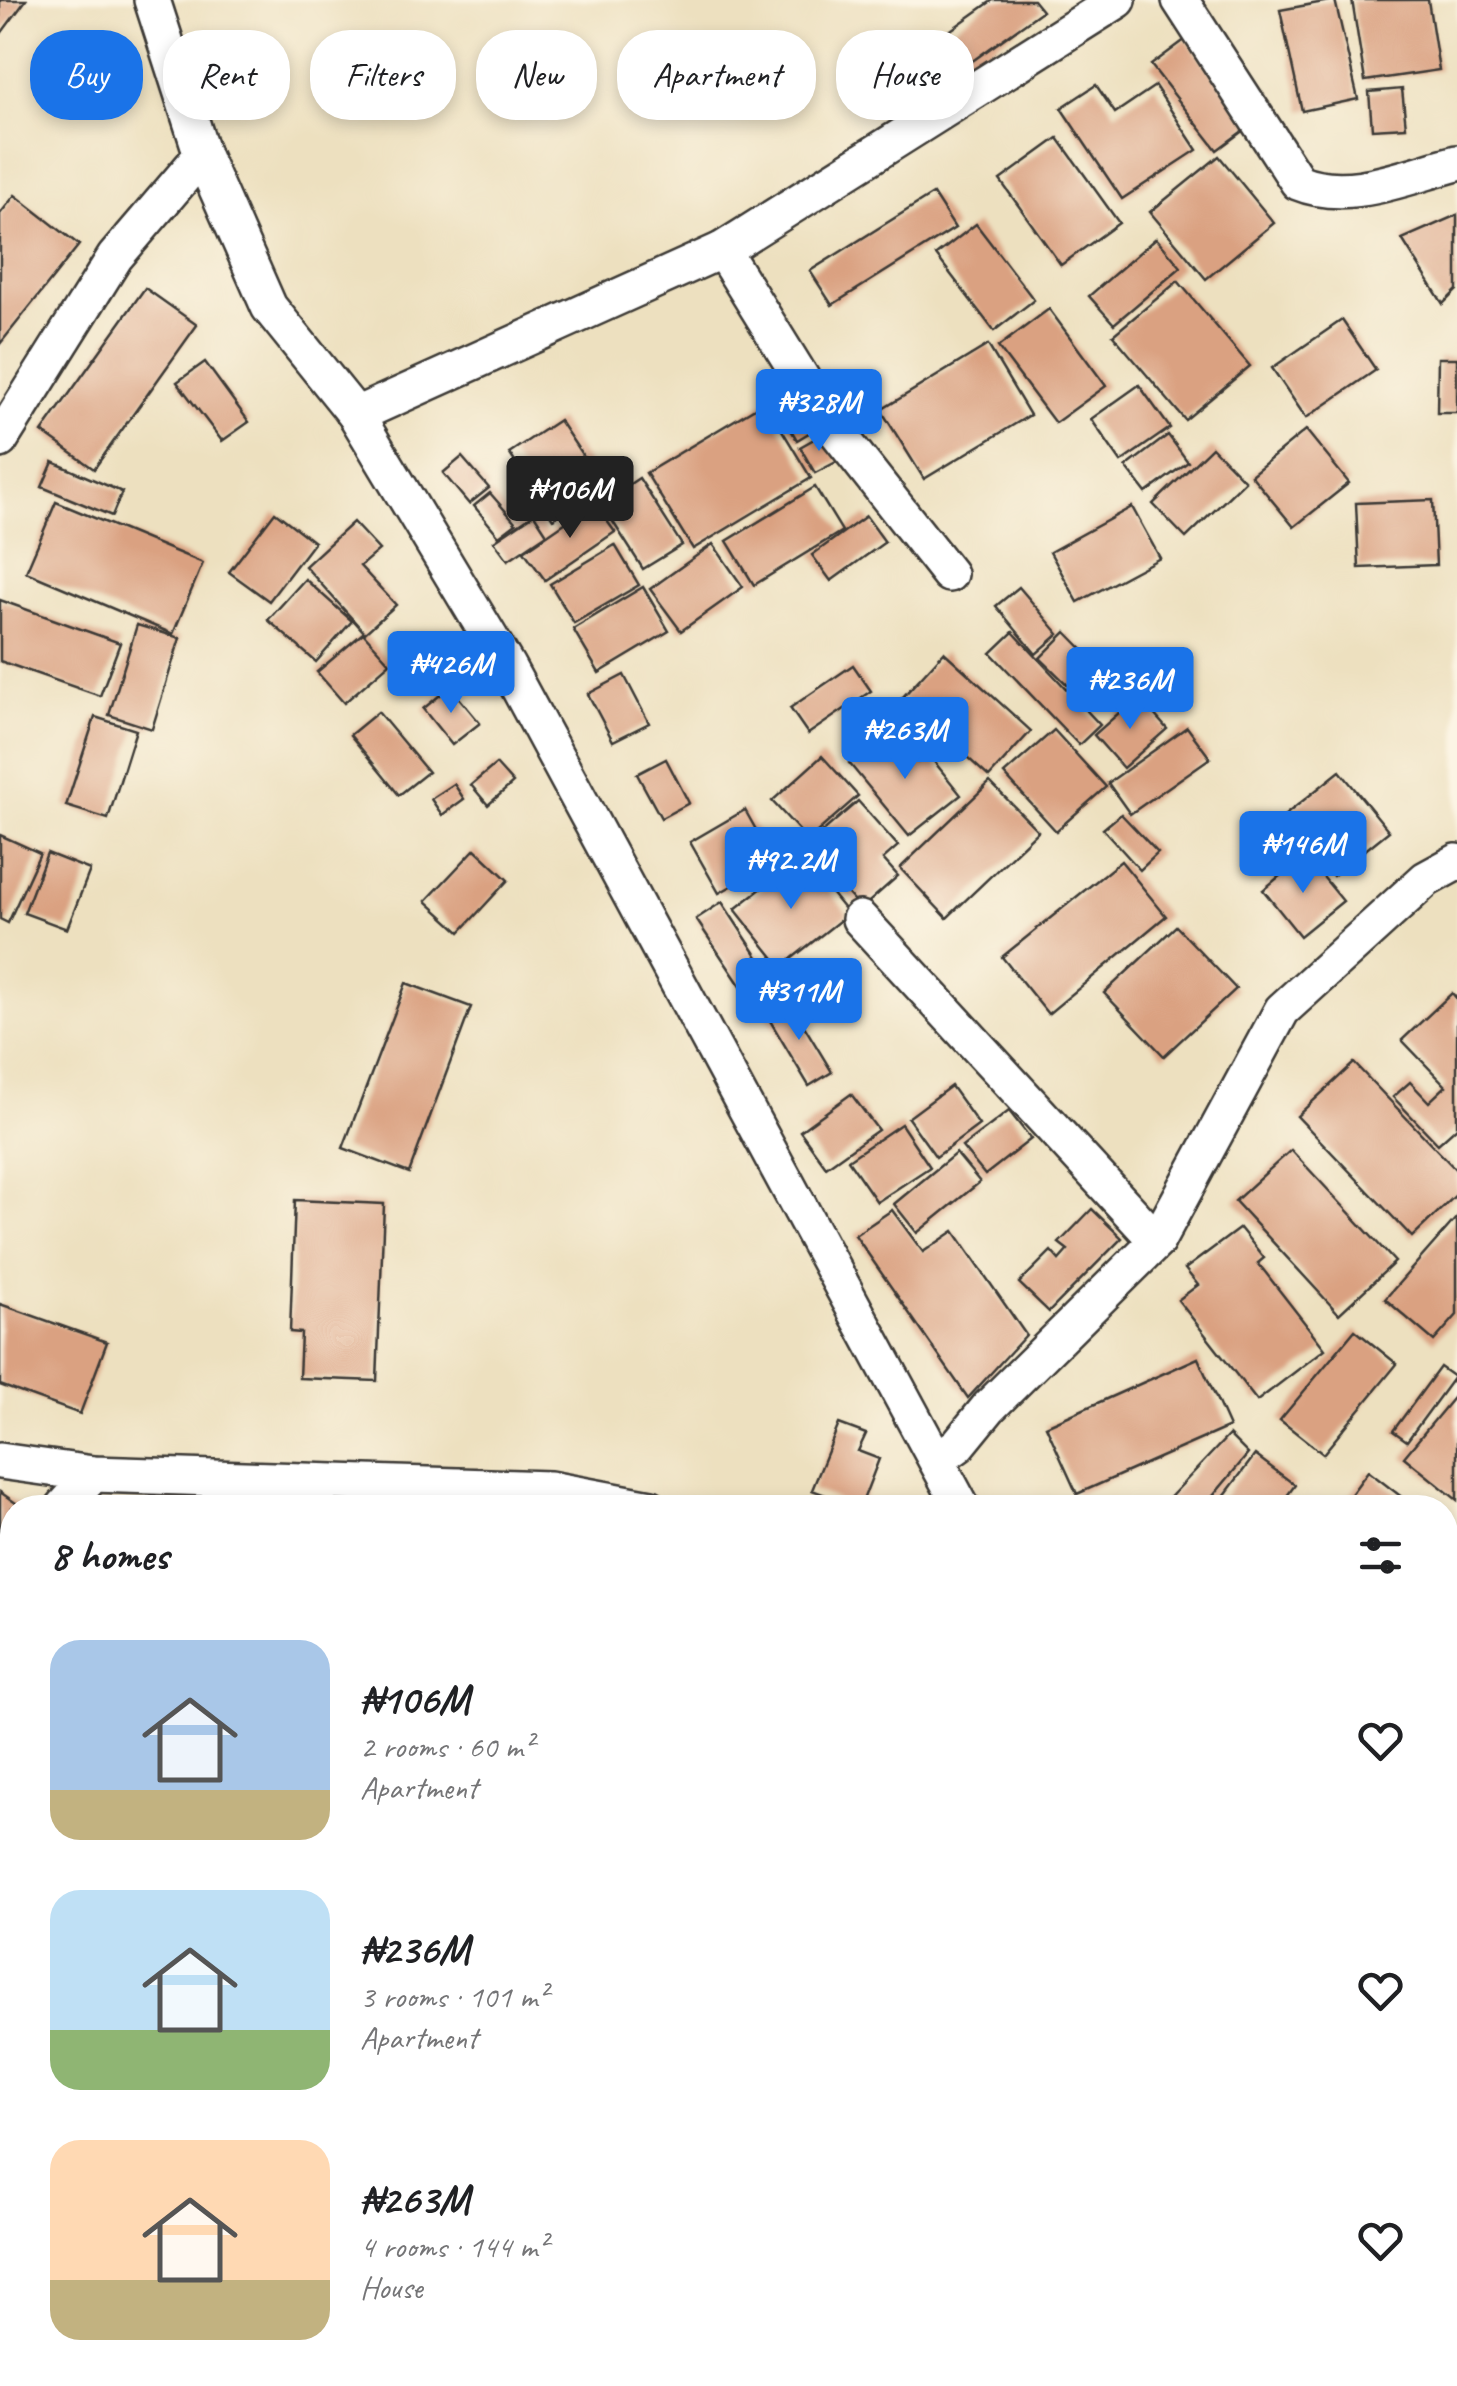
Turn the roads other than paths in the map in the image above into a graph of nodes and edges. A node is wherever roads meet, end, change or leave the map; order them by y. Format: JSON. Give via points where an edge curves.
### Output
{"nodes":[{"id":1,"x":152,"y":0,"type":"edge"},
{"id":2,"x":1118,"y":0,"type":"edge"},
{"id":3,"x":1180,"y":0,"type":"edge"},
{"id":4,"x":202,"y":155,"type":"junction"},
{"id":5,"x":1457,"y":163,"type":"edge"},
{"id":6,"x":722,"y":250,"type":"junction"},
{"id":7,"x":356,"y":415,"type":"junction"},
{"id":8,"x":0,"y":440,"type":"edge"},
{"id":9,"x":949,"y":574,"type":"dead end"},
{"id":10,"x":1457,"y":862,"type":"edge"},
{"id":11,"x":860,"y":919,"type":"dead end"},
{"id":12,"x":1156,"y":1240,"type":"junction"},
{"id":13,"x":937,"y":1460,"type":"junction"},
{"id":14,"x":0,"y":1461,"type":"edge"},
{"id":15,"x":93,"y":1474,"type":"junction"},
{"id":16,"x":74,"y":1495,"type":"edge"},
{"id":17,"x":581,"y":1495,"type":"edge"},
{"id":18,"x":955,"y":1495,"type":"edge"}],
"edges":[{"from":1,"to":4,"type":"street"},
{"from":2,"to":6,"type":"street"},
{"from":3,"to":5,"type":"street","via":[[1298,182],[1320,191],[1356,190]]},
{"from":4,"to":7,"type":"street","via":[[269,307]]},
{"from":4,"to":8,"type":"street","via":[[115,257]]},
{"from":6,"to":7,"type":"street"},
{"from":6,"to":9,"type":"street","via":[[826,418]]},
{"from":7,"to":13,"type":"street","via":[[507,666]]},
{"from":10,"to":12,"type":"street","via":[[1426,879],[1282,1010]]},
{"from":11,"to":12,"type":"street"},
{"from":12,"to":13,"type":"street"},
{"from":13,"to":18,"type":"street"},
{"from":14,"to":15,"type":"street"},
{"from":15,"to":16,"type":"street"},
{"from":15,"to":17,"type":"street"}]}
